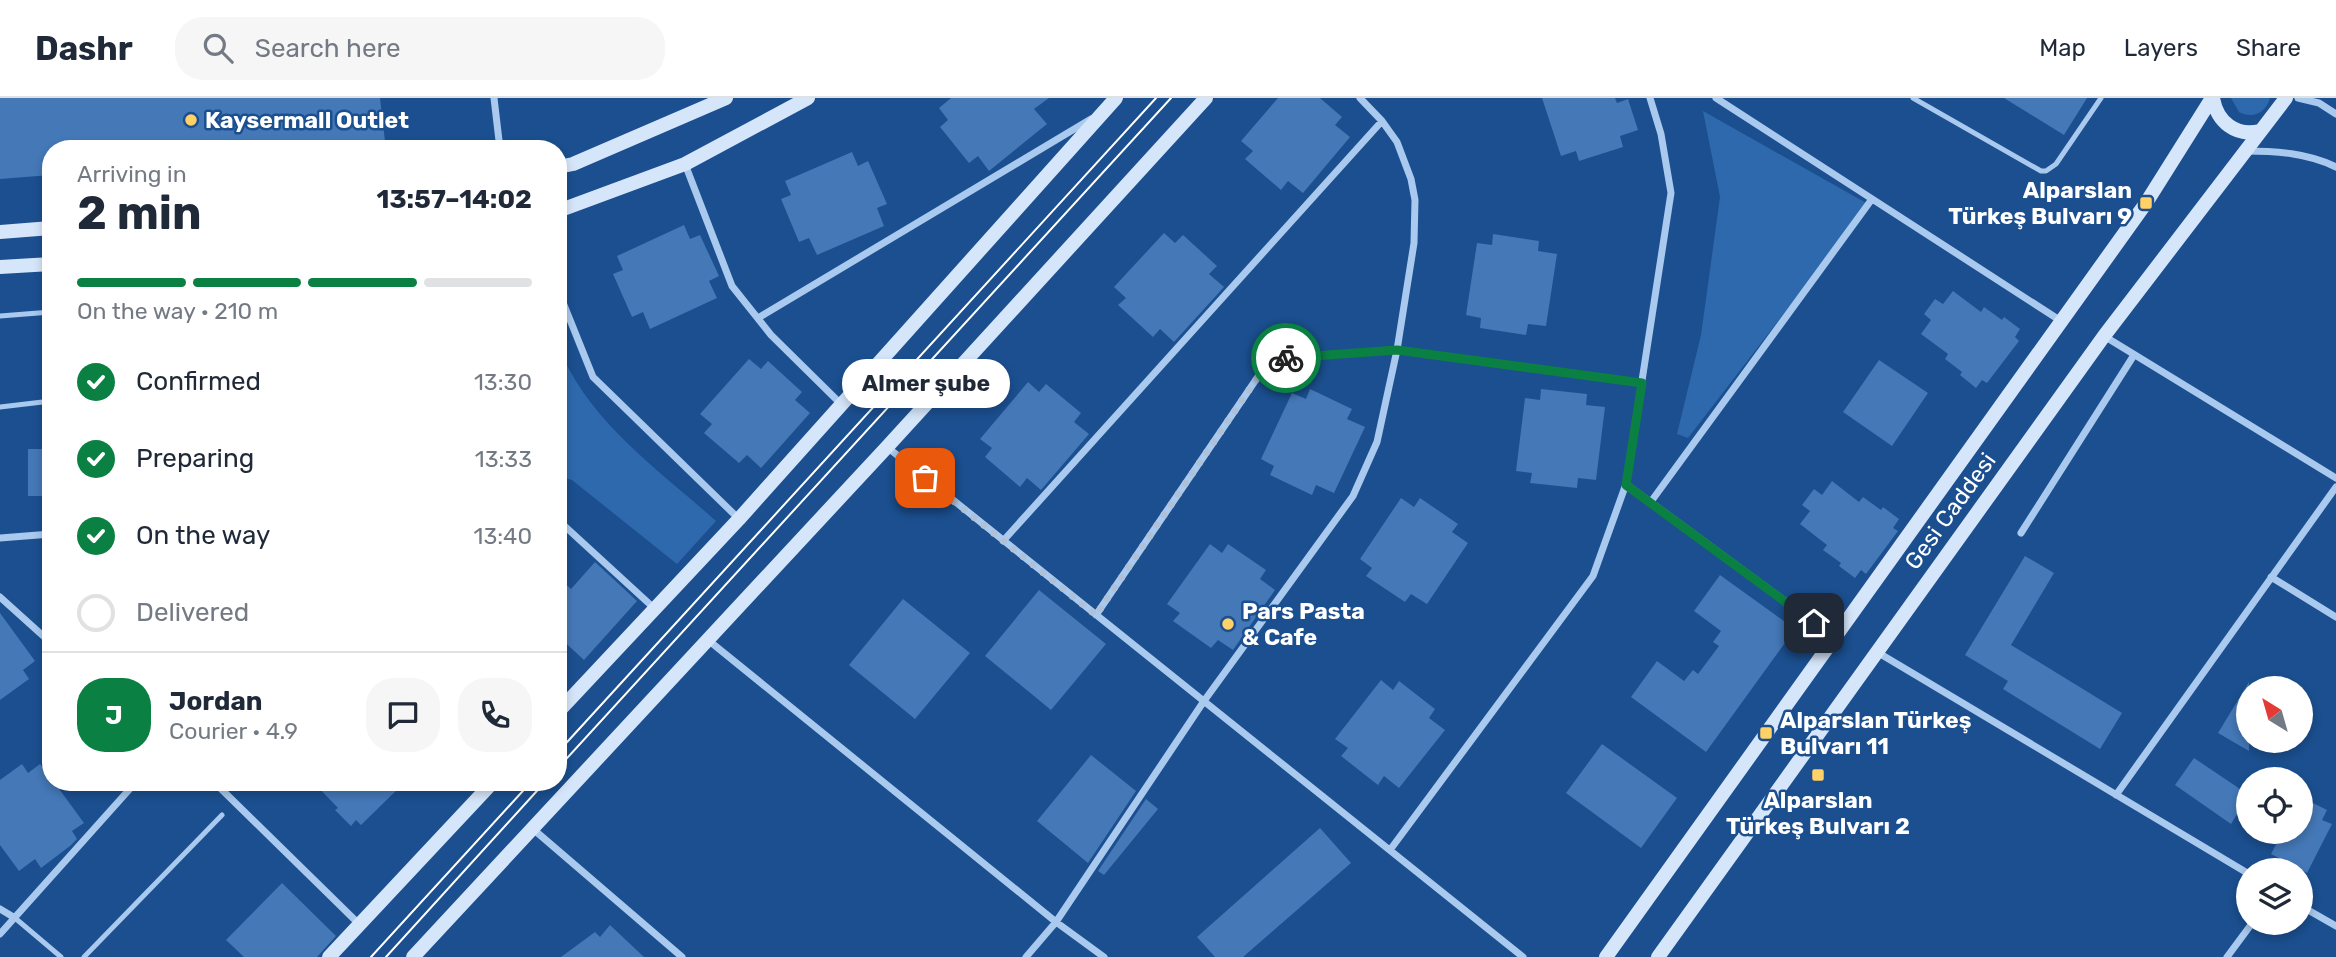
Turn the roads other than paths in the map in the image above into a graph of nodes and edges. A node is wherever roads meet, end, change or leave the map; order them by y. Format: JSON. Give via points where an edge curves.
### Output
{"nodes":[{"id":1,"x":494,"y":98,"type":"edge"},
{"id":2,"x":726,"y":98,"type":"edge"},
{"id":3,"x":808,"y":98,"type":"edge"},
{"id":4,"x":1116,"y":98,"type":"edge"},
{"id":5,"x":1206,"y":98,"type":"edge"},
{"id":6,"x":1360,"y":98,"type":"edge"},
{"id":7,"x":1650,"y":98,"type":"edge"},
{"id":8,"x":1716,"y":98,"type":"edge"},
{"id":9,"x":1913,"y":98,"type":"edge"},
{"id":10,"x":2101,"y":98,"type":"edge"},
{"id":11,"x":2212,"y":98,"type":"edge"},
{"id":12,"x":2286,"y":98,"type":"edge"},
{"id":13,"x":2298,"y":98,"type":"edge"},
{"id":14,"x":1104,"y":110,"type":"junction"},
{"id":15,"x":2336,"y":114,"type":"edge"},
{"id":16,"x":1382,"y":121,"type":"junction"},
{"id":17,"x":2260,"y":131,"type":"junction"},
{"id":18,"x":499,"y":140,"type":"edge"},
{"id":19,"x":2245,"y":152,"type":"junction"},
{"id":20,"x":685,"y":164,"type":"junction"},
{"id":21,"x":567,"y":165,"type":"edge"},
{"id":22,"x":2336,"y":167,"type":"edge"},
{"id":23,"x":1872,"y":199,"type":"junction"},
{"id":24,"x":567,"y":208,"type":"edge"},
{"id":25,"x":42,"y":229,"type":"edge"},
{"id":26,"x":0,"y":232,"type":"edge"},
{"id":27,"x":42,"y":265,"type":"edge"},
{"id":28,"x":0,"y":267,"type":"edge"},
{"id":29,"x":567,"y":312,"type":"edge"},
{"id":30,"x":42,"y":313,"type":"edge"},
{"id":31,"x":0,"y":316,"type":"edge"},
{"id":32,"x":758,"y":318,"type":"junction"},
{"id":33,"x":2062,"y":321,"type":"junction"},
{"id":34,"x":2104,"y":337,"type":"junction"},
{"id":35,"x":1397,"y":350,"type":"junction"},
{"id":36,"x":2134,"y":355,"type":"junction"},
{"id":37,"x":1642,"y":383,"type":"junction"},
{"id":38,"x":42,"y":402,"type":"edge"},
{"id":39,"x":841,"y":404,"type":"junction"},
{"id":40,"x":0,"y":407,"type":"edge"},
{"id":41,"x":887,"y":447,"type":"junction"},
{"id":42,"x":2336,"y":478,"type":"edge"},
{"id":43,"x":1626,"y":485,"type":"junction"},
{"id":44,"x":2336,"y":486,"type":"edge"},
{"id":45,"x":1650,"y":503,"type":"junction"},
{"id":46,"x":739,"y":519,"type":"junction"},
{"id":47,"x":567,"y":528,"type":"edge"},
{"id":48,"x":2021,"y":533,"type":"dead end"},
{"id":49,"x":42,"y":535,"type":"edge"},
{"id":50,"x":0,"y":538,"type":"edge"},
{"id":51,"x":1003,"y":541,"type":"junction"},
{"id":52,"x":2271,"y":577,"type":"junction"},
{"id":53,"x":0,"y":597,"type":"edge"},
{"id":54,"x":655,"y":609,"type":"junction"},
{"id":55,"x":1096,"y":615,"type":"junction"},
{"id":56,"x":2336,"y":617,"type":"edge"},
{"id":57,"x":42,"y":635,"type":"edge"},
{"id":58,"x":1835,"y":638,"type":"junction"},
{"id":59,"x":708,"y":640,"type":"junction"},
{"id":60,"x":1876,"y":652,"type":"junction"},
{"id":61,"x":567,"y":702,"type":"edge"},
{"id":62,"x":1204,"y":702,"type":"junction"},
{"id":63,"x":128,"y":791,"type":"edge"},
{"id":64,"x":223,"y":791,"type":"edge"},
{"id":65,"x":485,"y":791,"type":"edge"},
{"id":66,"x":2116,"y":795,"type":"junction"},
{"id":67,"x":222,"y":815,"type":"dead end"},
{"id":68,"x":533,"y":829,"type":"junction"},
{"id":69,"x":1390,"y":850,"type":"junction"},
{"id":70,"x":2236,"y":866,"type":"edge"},
{"id":71,"x":0,"y":909,"type":"edge"},
{"id":72,"x":2313,"y":913,"type":"edge"},
{"id":73,"x":15,"y":918,"type":"junction"},
{"id":74,"x":1056,"y":922,"type":"junction"},
{"id":75,"x":360,"y":924,"type":"junction"},
{"id":76,"x":2336,"y":926,"type":"edge"},
{"id":77,"x":0,"y":934,"type":"edge"},
{"id":78,"x":2243,"y":935,"type":"edge"},
{"id":79,"x":61,"y":957,"type":"edge"},
{"id":80,"x":84,"y":957,"type":"edge"},
{"id":81,"x":329,"y":957,"type":"edge"},
{"id":82,"x":413,"y":957,"type":"edge"},
{"id":83,"x":682,"y":957,"type":"edge"},
{"id":84,"x":1026,"y":957,"type":"edge"},
{"id":85,"x":1104,"y":957,"type":"edge"},
{"id":86,"x":1523,"y":957,"type":"edge"},
{"id":87,"x":1606,"y":957,"type":"edge"},
{"id":88,"x":1658,"y":957,"type":"edge"},
{"id":89,"x":2227,"y":957,"type":"edge"}],
"edges":[{"from":1,"to":18,"type":"street"},
{"from":2,"to":21,"type":"street"},
{"from":3,"to":20,"type":"street"},
{"from":4,"to":14,"type":"street"},
{"from":5,"to":41,"type":"street"},
{"from":6,"to":16,"type":"street"},
{"from":7,"to":37,"type":"street","via":[[1671,193]]},
{"from":8,"to":23,"type":"street"},
{"from":9,"to":10,"type":"lane","via":[[2041,172],[2056,164]]},
{"from":11,"to":17,"type":"street","via":[[2228,127],[2251,134]]},
{"from":11,"to":33,"type":"street","name":"Gesi Caddesi"},
{"from":12,"to":17,"type":"street","name":"Gesi Caddesi"},
{"from":13,"to":15,"type":"street","via":[[2319,103]]},
{"from":14,"to":32,"type":"street"},
{"from":14,"to":39,"type":"street"},
{"from":16,"to":35,"type":"street","via":[[1405,160],[1415,200],[1414,243]]},
{"from":16,"to":51,"type":"street"},
{"from":17,"to":19,"type":"street","name":"Gesi Caddesi"},
{"from":19,"to":22,"type":"street","via":[[2290,153]]},
{"from":19,"to":34,"type":"street","name":"Gesi Caddesi"},
{"from":20,"to":24,"type":"street"},
{"from":20,"to":32,"type":"street","via":[[732,286]]},
{"from":23,"to":33,"type":"street"},
{"from":23,"to":45,"type":"street"},
{"from":25,"to":26,"type":"street"},
{"from":27,"to":28,"type":"street"},
{"from":29,"to":46,"type":"street","via":[[593,377]]},
{"from":30,"to":31,"type":"lane"},
{"from":32,"to":39,"type":"street"},
{"from":33,"to":58,"type":"street","name":"Gesi Caddesi"},
{"from":34,"to":36,"type":"street"},
{"from":34,"to":60,"type":"street","name":"Gesi Caddesi"},
{"from":35,"to":37,"type":"street"},
{"from":35,"to":55,"type":"street","via":[[1270,359]]},
{"from":35,"to":62,"type":"street","via":[[1377,442],[1353,496]]},
{"from":36,"to":42,"type":"street"},
{"from":36,"to":48,"type":"street"},
{"from":37,"to":43,"type":"street"},
{"from":38,"to":40,"type":"lane"},
{"from":39,"to":46,"type":"street"},
{"from":41,"to":51,"type":"street"},
{"from":41,"to":59,"type":"street"},
{"from":43,"to":45,"type":"street"},
{"from":43,"to":69,"type":"street","via":[[1593,576]]},
{"from":44,"to":52,"type":"street"},
{"from":45,"to":58,"type":"street"},
{"from":46,"to":54,"type":"street"},
{"from":47,"to":54,"type":"street"},
{"from":49,"to":50,"type":"street"},
{"from":51,"to":55,"type":"street"},
{"from":52,"to":56,"type":"street"},
{"from":52,"to":66,"type":"street"},
{"from":53,"to":57,"type":"street"},
{"from":54,"to":61,"type":"street"},
{"from":55,"to":62,"type":"street"},
{"from":58,"to":87,"type":"street","name":"Gesi Caddesi"},
{"from":59,"to":68,"type":"street"},
{"from":59,"to":74,"type":"street"},
{"from":60,"to":66,"type":"street"},
{"from":60,"to":88,"type":"street","name":"Gesi Caddesi"},
{"from":62,"to":69,"type":"street"},
{"from":62,"to":74,"type":"street"},
{"from":63,"to":73,"type":"street"},
{"from":64,"to":75,"type":"street"},
{"from":65,"to":75,"type":"street"},
{"from":66,"to":70,"type":"street"},
{"from":67,"to":80,"type":"lane"},
{"from":68,"to":82,"type":"street"},
{"from":68,"to":83,"type":"street"},
{"from":69,"to":86,"type":"street"},
{"from":71,"to":73,"type":"street"},
{"from":72,"to":76,"type":"street"},
{"from":73,"to":77,"type":"street"},
{"from":73,"to":79,"type":"lane"},
{"from":74,"to":84,"type":"street"},
{"from":74,"to":85,"type":"street"},
{"from":75,"to":81,"type":"street"},
{"from":78,"to":89,"type":"street"}]}
